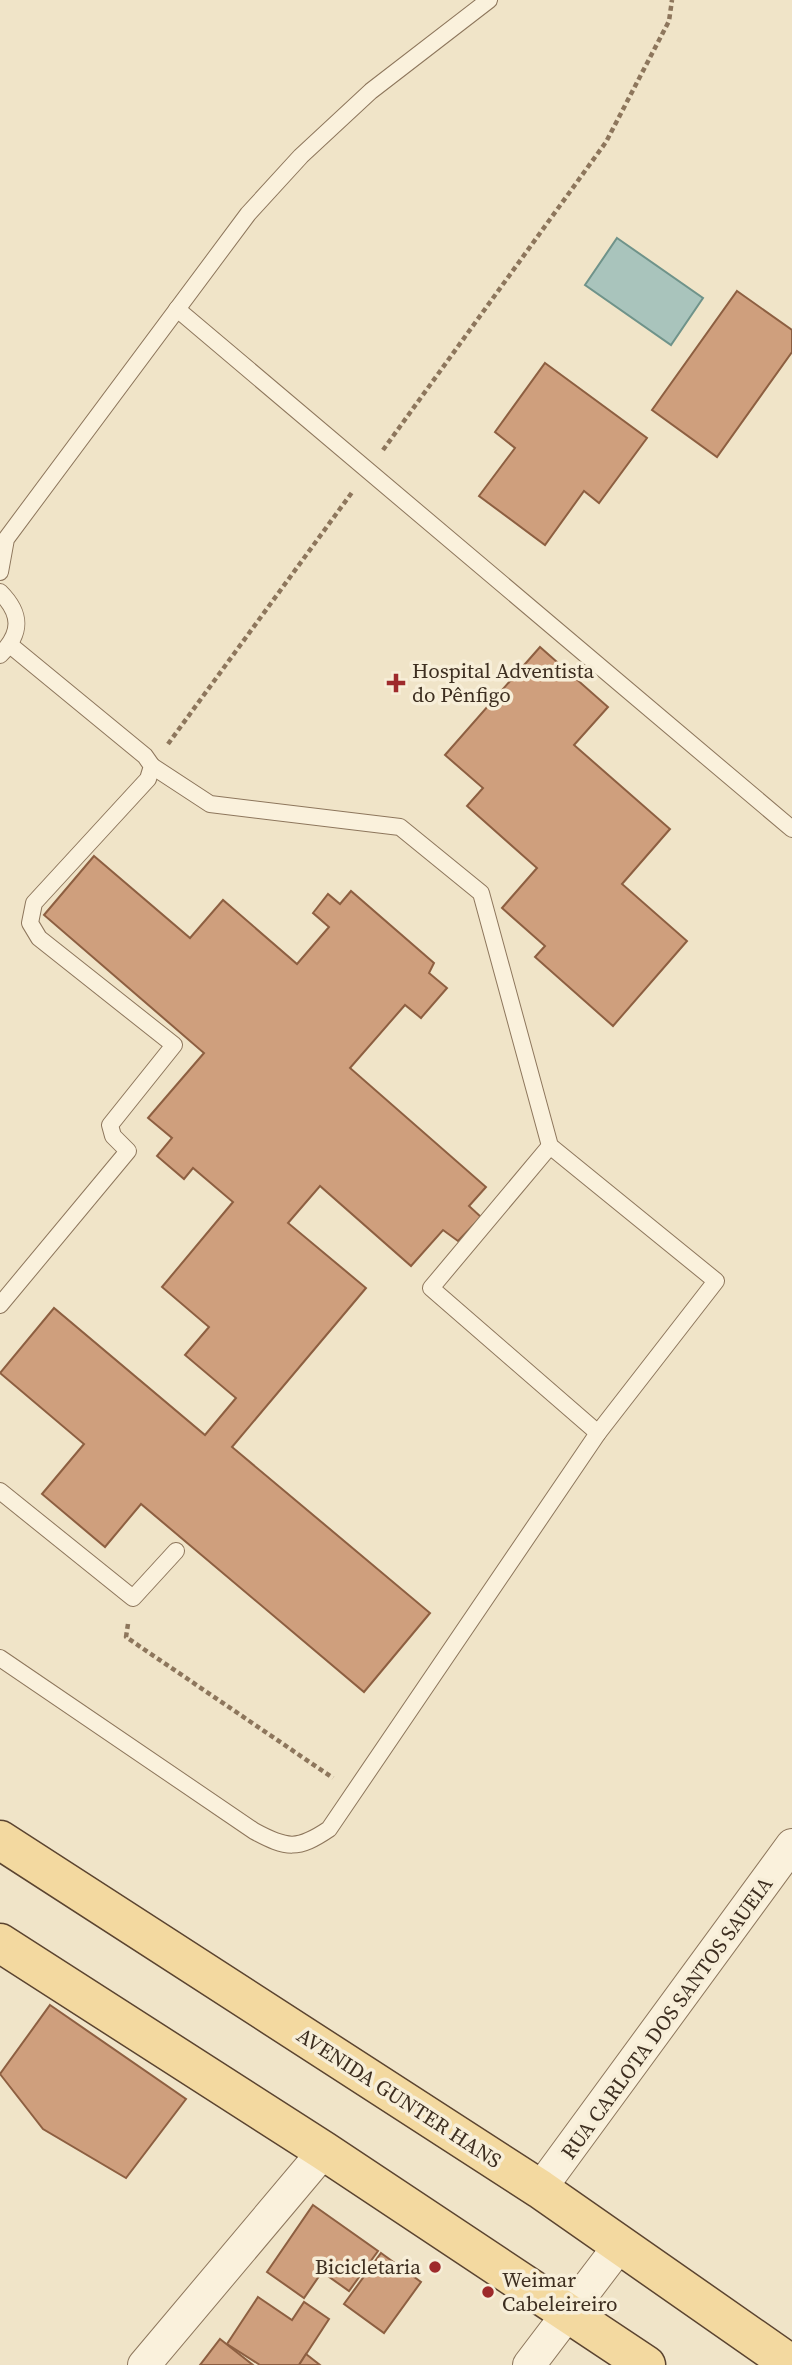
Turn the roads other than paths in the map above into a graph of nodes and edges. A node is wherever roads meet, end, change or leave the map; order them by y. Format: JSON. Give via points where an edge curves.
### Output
{"nodes":[{"id":1,"x":489,"y":0,"type":"edge"},
{"id":2,"x":177,"y":309,"type":"junction"},
{"id":3,"x":0,"y":572,"type":"edge"},
{"id":4,"x":0,"y":592,"type":"edge"},
{"id":5,"x":5,"y":650,"type":"edge"},
{"id":6,"x":152,"y":766,"type":"junction"},
{"id":7,"x":792,"y":829,"type":"edge"},
{"id":8,"x":550,"y":1146,"type":"junction"},
{"id":9,"x":0,"y":1305,"type":"edge"},
{"id":10,"x":598,"y":1433,"type":"junction"},
{"id":11,"x":0,"y":1491,"type":"edge"},
{"id":12,"x":176,"y":1551,"type":"dead end"},
{"id":13,"x":0,"y":1658,"type":"edge"},
{"id":14,"x":0,"y":1840,"type":"edge"},
{"id":15,"x":792,"y":1846,"type":"edge"},
{"id":16,"x":783,"y":1880,"type":"edge"},
{"id":17,"x":0,"y":1943,"type":"edge"},
{"id":18,"x":324,"y":2151,"type":"junction"},
{"id":19,"x":540,"y":2189,"type":"junction"},
{"id":20,"x":620,"y":2245,"type":"junction"},
{"id":21,"x":570,"y":2314,"type":"junction"},
{"id":22,"x":144,"y":2365,"type":"edge"},
{"id":23,"x":529,"y":2365,"type":"edge"},
{"id":24,"x":646,"y":2365,"type":"edge"},
{"id":25,"x":792,"y":2365,"type":"edge"}],
"edges":[{"from":1,"to":2,"type":"lane","via":[[371,92],[301,156],[248,214]]},
{"from":2,"to":3,"type":"lane","via":[[6,539]]},
{"from":2,"to":7,"type":"lane"},
{"from":4,"to":5,"type":"lane","via":[[13,605],[18,627]]},
{"from":5,"to":6,"type":"lane","via":[[145,756]]},
{"from":6,"to":8,"type":"lane","via":[[211,804],[400,827],[481,893]]},
{"from":6,"to":9,"type":"lane","via":[[148,779],[34,903],[30,923],[39,938],[174,1045],[110,1125],[113,1136],[128,1151]]},
{"from":8,"to":10,"type":"lane","via":[[716,1281]]},
{"from":8,"to":10,"type":"lane","via":[[431,1288]]},
{"from":10,"to":13,"type":"lane","via":[[329,1829],[308,1843],[281,1846],[254,1831]]},
{"from":11,"to":12,"type":"lane","via":[[133,1598]]},
{"from":14,"to":19,"type":"main road","name":"AVENIDA GUNTER HANS"},
{"from":15,"to":16,"type":"street","name":"RUA CARLOTA DOS SANTOS SAUEIA"},
{"from":16,"to":19,"type":"street","name":"RUA CARLOTA DOS SANTOS SAUEIA"},
{"from":17,"to":18,"type":"main road"},
{"from":18,"to":21,"type":"main road"},
{"from":18,"to":22,"type":"street"},
{"from":19,"to":20,"type":"main road","name":"AVENIDA GUNTER HANS"},
{"from":20,"to":21,"type":"street"},
{"from":20,"to":25,"type":"main road","name":"AVENIDA GUNTER HANS"},
{"from":21,"to":23,"type":"street"},
{"from":21,"to":24,"type":"main road"}]}
